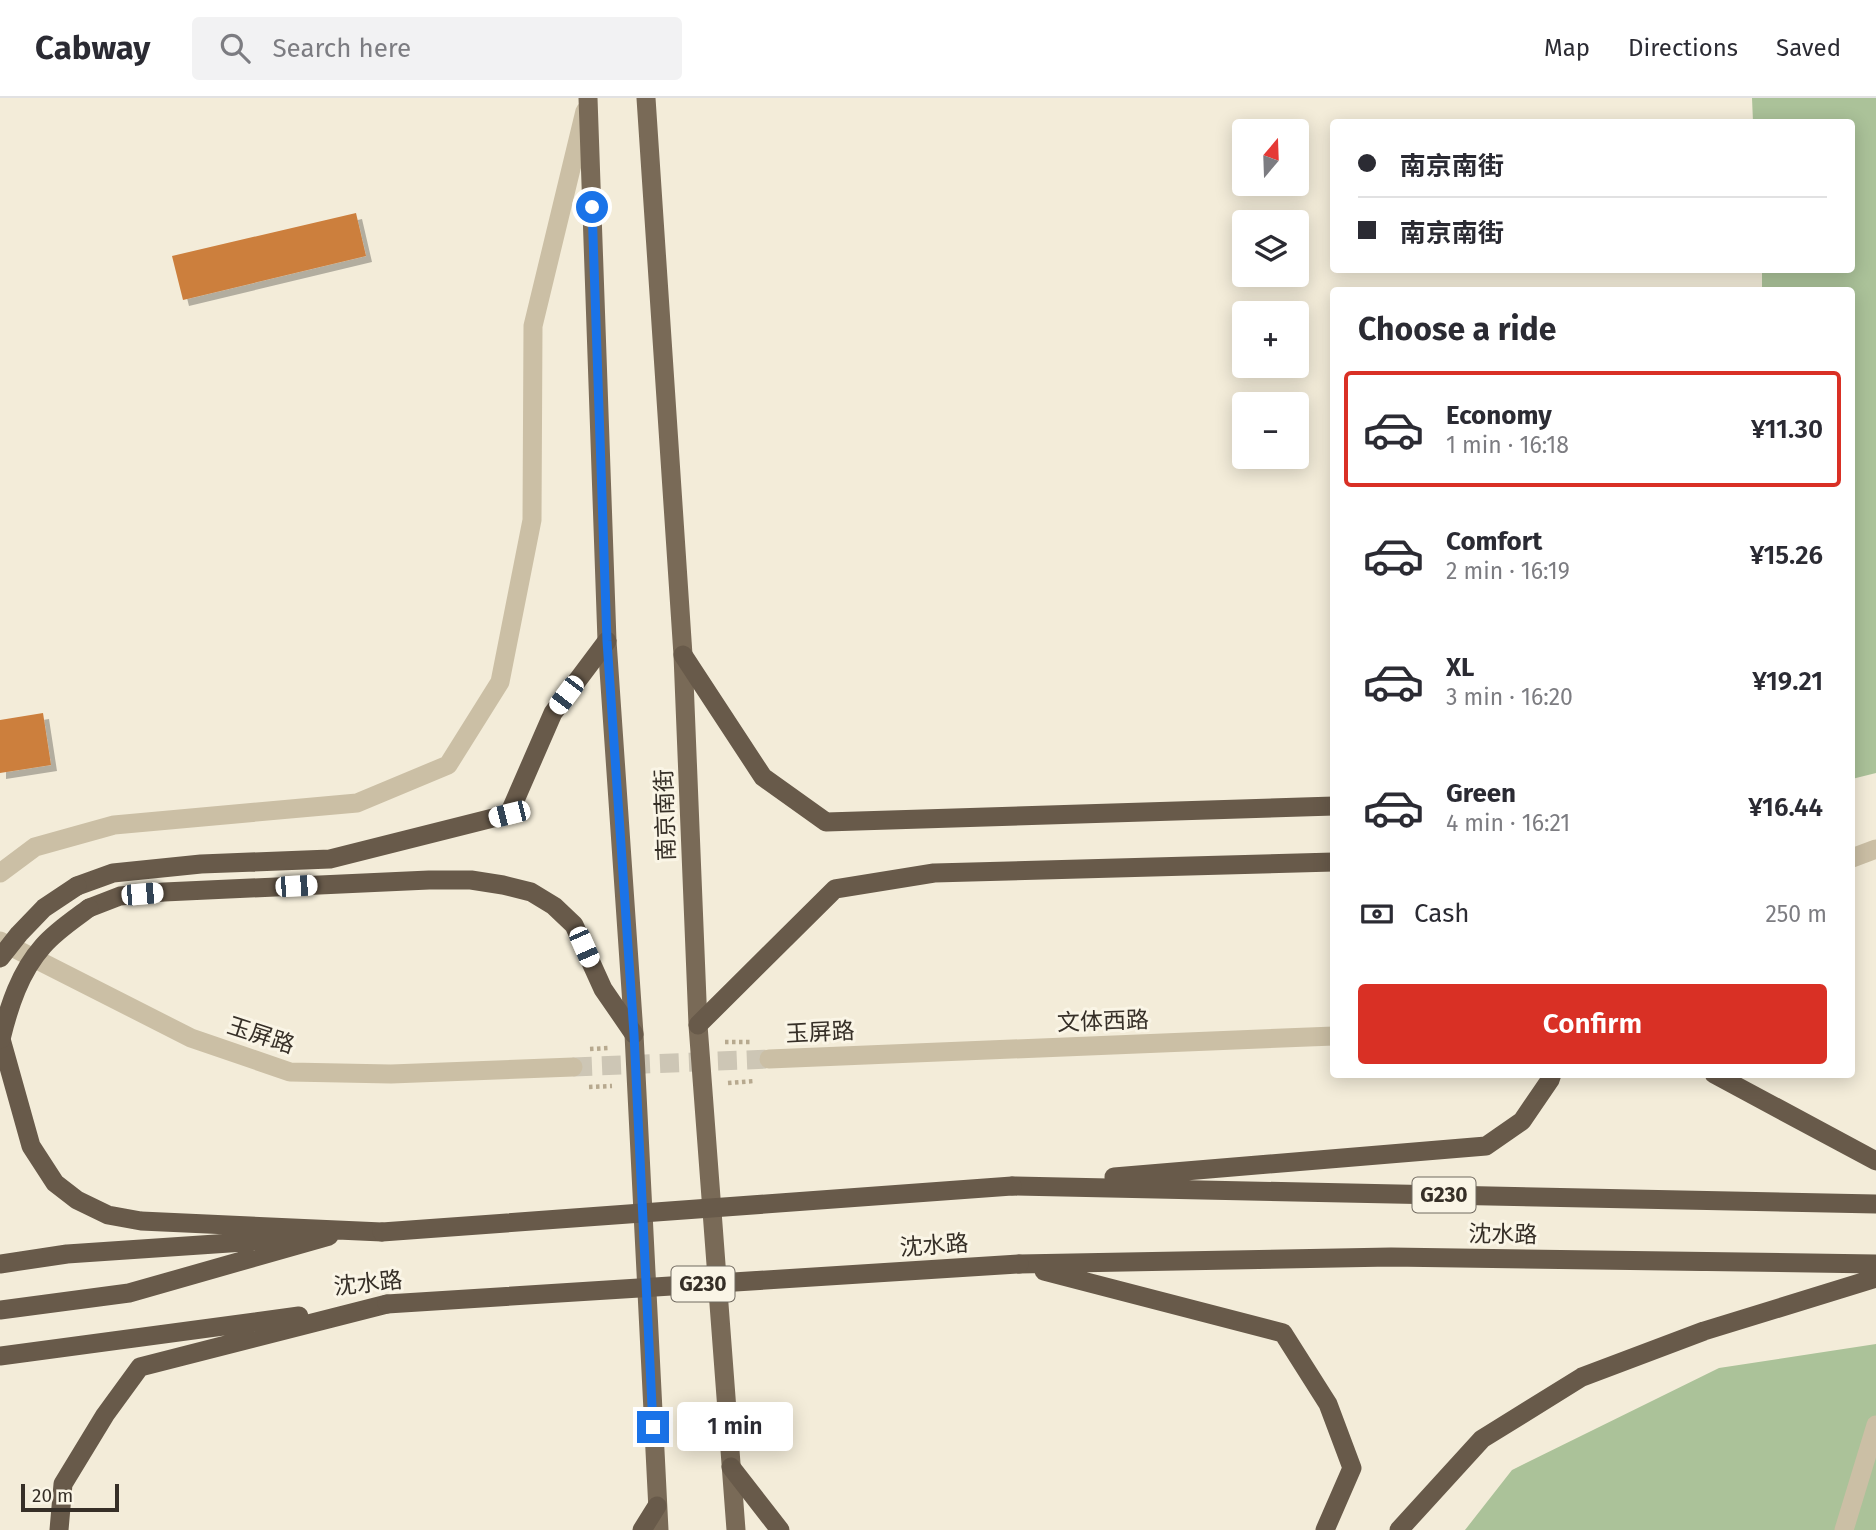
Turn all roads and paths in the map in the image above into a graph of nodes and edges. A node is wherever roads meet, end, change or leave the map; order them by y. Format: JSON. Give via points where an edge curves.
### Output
{"nodes":[{"id":1,"x":588,"y":98,"type":"edge"},
{"id":2,"x":646,"y":98,"type":"edge"},
{"id":3,"x":607,"y":641,"type":"junction"},
{"id":4,"x":683,"y":655,"type":"junction"},
{"id":5,"x":1330,"y":806,"type":"edge"},
{"id":6,"x":1876,"y":849,"type":"edge"},
{"id":7,"x":1855,"y":857,"type":"edge"},
{"id":8,"x":1330,"y":862,"type":"edge"},
{"id":9,"x":0,"y":873,"type":"edge"},
{"id":10,"x":0,"y":941,"type":"edge"},
{"id":11,"x":0,"y":958,"type":"edge"},
{"id":12,"x":698,"y":1025,"type":"junction"},
{"id":13,"x":634,"y":1034,"type":"junction"},
{"id":14,"x":1330,"y":1036,"type":"edge"},
{"id":15,"x":1,"y":1039,"type":"edge"},
{"id":16,"x":874,"y":1055,"type":"joint"},
{"id":17,"x":769,"y":1059,"type":"tunnel mouth"},
{"id":18,"x":573,"y":1067,"type":"tunnel mouth"},
{"id":19,"x":1551,"y":1078,"type":"edge"},
{"id":20,"x":1721,"y":1078,"type":"edge"},
{"id":21,"x":1876,"y":1161,"type":"edge"},
{"id":22,"x":1012,"y":1186,"type":"junction"},
{"id":23,"x":1876,"y":1204,"type":"edge"},
{"id":24,"x":382,"y":1232,"type":"junction"},
{"id":25,"x":329,"y":1236,"type":"junction"},
{"id":26,"x":0,"y":1264,"type":"edge"},
{"id":27,"x":1019,"y":1264,"type":"junction"},
{"id":28,"x":1876,"y":1264,"type":"edge"},
{"id":29,"x":1876,"y":1278,"type":"edge"},
{"id":30,"x":387,"y":1304,"type":"junction"},
{"id":31,"x":0,"y":1310,"type":"edge"},
{"id":32,"x":0,"y":1356,"type":"edge"},
{"id":33,"x":1876,"y":1425,"type":"edge"},
{"id":34,"x":731,"y":1467,"type":"junction"},
{"id":35,"x":657,"y":1506,"type":"junction"},
{"id":36,"x":59,"y":1530,"type":"edge"},
{"id":37,"x":642,"y":1530,"type":"edge"},
{"id":38,"x":659,"y":1530,"type":"edge"},
{"id":39,"x":736,"y":1530,"type":"edge"},
{"id":40,"x":780,"y":1530,"type":"edge"},
{"id":41,"x":1325,"y":1530,"type":"edge"},
{"id":42,"x":1399,"y":1530,"type":"edge"},
{"id":43,"x":1844,"y":1530,"type":"edge"}],
"edges":[{"from":1,"to":3,"type":"main road","name":"南京南街"},
{"from":1,"to":9,"type":"street","via":[[533,327],[532,520],[500,682],[449,765],[357,803],[114,825],[35,847]]},
{"from":2,"to":4,"type":"main road","name":"南京南街"},
{"from":3,"to":11,"type":"highway","bridge":true,"via":[[553,713],[509,814],[330,859],[113,873],[77,886],[44,908]]},
{"from":3,"to":13,"type":"main road","name":"南京南街"},
{"from":4,"to":5,"type":"highway","via":[[763,777],[826,822]]},
{"from":4,"to":12,"type":"main road","name":"南京南街"},
{"from":6,"to":7,"type":"street"},
{"from":8,"to":12,"type":"highway","via":[[934,873],[835,890]]},
{"from":10,"to":18,"type":"street","name":"玉屏路","via":[[191,1038],[290,1072],[391,1074]]},
{"from":12,"to":34,"type":"main road","name":"南京南街"},
{"from":13,"to":15,"type":"highway","bridge":true,"via":[[603,989],[574,925],[554,906],[531,892],[503,885],[429,880],[120,896],[89,908],[41,947],[8,1007]]},
{"from":13,"to":35,"type":"main road","name":"南京南街"},
{"from":14,"to":16,"type":"street","name":"文体西路"},
{"from":15,"to":24,"type":"highway","via":[[31,1146],[55,1183],[77,1200],[108,1215],[141,1221]]},
{"from":16,"to":17,"type":"street","name":"玉屏路"},
{"from":19,"to":22,"type":"highway","via":[[1522,1121],[1486,1146]]},
{"from":20,"to":21,"type":"highway"},
{"from":22,"to":23,"type":"highway","name":"沈水路","number":"G230"},
{"from":22,"to":24,"type":"highway","name":"沈水路","number":"G230","bridge":true},
{"from":24,"to":25,"type":"highway","name":"沈水路","number":"G230"},
{"from":25,"to":26,"type":"highway","name":"沈水路","number":"G230","via":[[67,1254]]},
{"from":25,"to":31,"type":"highway","via":[[129,1293]]},
{"from":27,"to":28,"type":"highway","name":"沈水路","number":"G230","via":[[1391,1257]]},
{"from":27,"to":30,"type":"highway","name":"沈水路","number":"G230","bridge":true},
{"from":27,"to":41,"type":"highway","via":[[1283,1334],[1328,1404],[1352,1468]]},
{"from":29,"to":42,"type":"highway","via":[[1704,1331],[1582,1377],[1482,1439]]},
{"from":30,"to":32,"type":"highway","name":"沈水路","number":"G230"},
{"from":30,"to":36,"type":"highway","via":[[139,1367],[63,1484]]},
{"from":33,"to":43,"type":"street"},
{"from":34,"to":39,"type":"main road","name":"南京南街"},
{"from":34,"to":40,"type":"highway"},
{"from":35,"to":37,"type":"highway"},
{"from":35,"to":38,"type":"main road","name":"南京南街"}]}
